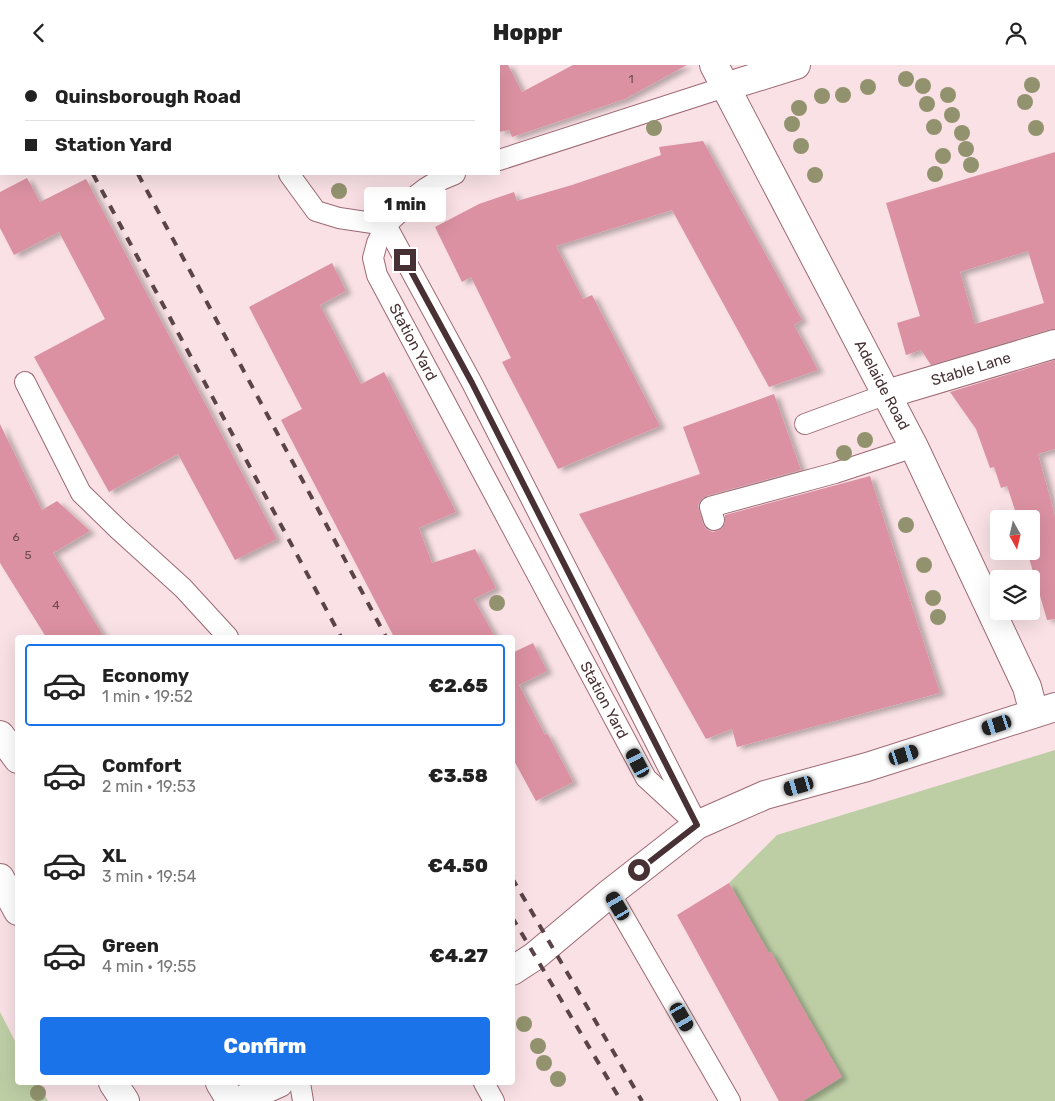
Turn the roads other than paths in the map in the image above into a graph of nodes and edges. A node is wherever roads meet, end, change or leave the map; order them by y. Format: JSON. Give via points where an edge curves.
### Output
{"nodes":[{"id":1,"x":796,"y":65,"type":"edge"},
{"id":2,"x":719,"y":76,"type":"edge"},
{"id":3,"x":500,"y":160,"type":"edge"},
{"id":4,"x":290,"y":175,"type":"edge"},
{"id":5,"x":453,"y":175,"type":"edge"},
{"id":6,"x":386,"y":225,"type":"junction"},
{"id":7,"x":1055,"y":344,"type":"edge"},
{"id":8,"x":25,"y":382,"type":"dead end"},
{"id":9,"x":886,"y":394,"type":"junction"},
{"id":10,"x":805,"y":424,"type":"dead end"},
{"id":11,"x":914,"y":447,"type":"junction"},
{"id":12,"x":714,"y":519,"type":"dead end"},
{"id":13,"x":226,"y":635,"type":"edge"},
{"id":14,"x":1045,"y":710,"type":"edge"},
{"id":15,"x":0,"y":735,"type":"edge"},
{"id":16,"x":15,"y":755,"type":"edge"},
{"id":17,"x":697,"y":825,"type":"junction"},
{"id":18,"x":0,"y":878,"type":"edge"},
{"id":19,"x":610,"y":893,"type":"junction"},
{"id":20,"x":15,"y":906,"type":"edge"},
{"id":21,"x":515,"y":969,"type":"edge"},
{"id":22,"x":114,"y":1085,"type":"edge"},
{"id":23,"x":221,"y":1085,"type":"edge"},
{"id":24,"x":275,"y":1085,"type":"edge"},
{"id":25,"x":300,"y":1085,"type":"edge"},
{"id":26,"x":485,"y":1085,"type":"edge"},
{"id":27,"x":125,"y":1101,"type":"edge"},
{"id":28,"x":231,"y":1101,"type":"edge"},
{"id":29,"x":239,"y":1101,"type":"edge"},
{"id":30,"x":303,"y":1101,"type":"edge"},
{"id":31,"x":494,"y":1101,"type":"edge"},
{"id":32,"x":730,"y":1101,"type":"edge"}],
"edges":[{"from":1,"to":2,"type":"street"},
{"from":2,"to":3,"type":"lane"},
{"from":2,"to":9,"type":"street","name":"Adelaide Road"},
{"from":4,"to":6,"type":"lane","via":[[316,211]]},
{"from":5,"to":6,"type":"lane","name":"Station Yard","via":[[436,182],[410,201]]},
{"from":6,"to":17,"type":"lane","name":"Station Yard","via":[[472,383]]},
{"from":6,"to":17,"type":"lane","name":"Station Yard","via":[[373,258],[377,275],[646,778]]},
{"from":7,"to":9,"type":"street","name":"Stable Lane"},
{"from":8,"to":13,"type":"lane","via":[[81,493],[183,588]]},
{"from":9,"to":10,"type":"lane"},
{"from":9,"to":11,"type":"street","name":"Adelaide Road"},
{"from":11,"to":12,"type":"lane","via":[[835,473],[710,507]]},
{"from":11,"to":14,"type":"street","name":"Adelaide Road","via":[[1021,675]]},
{"from":14,"to":17,"type":"street","via":[[867,767],[765,795]]},
{"from":15,"to":16,"type":"street"},
{"from":17,"to":19,"type":"street"},
{"from":18,"to":20,"type":"street"},
{"from":19,"to":21,"type":"street"},
{"from":19,"to":32,"type":"lane"},
{"from":22,"to":27,"type":"street"},
{"from":23,"to":28,"type":"street"},
{"from":24,"to":29,"type":"street"},
{"from":25,"to":30,"type":"lane"},
{"from":26,"to":31,"type":"lane"}]}
